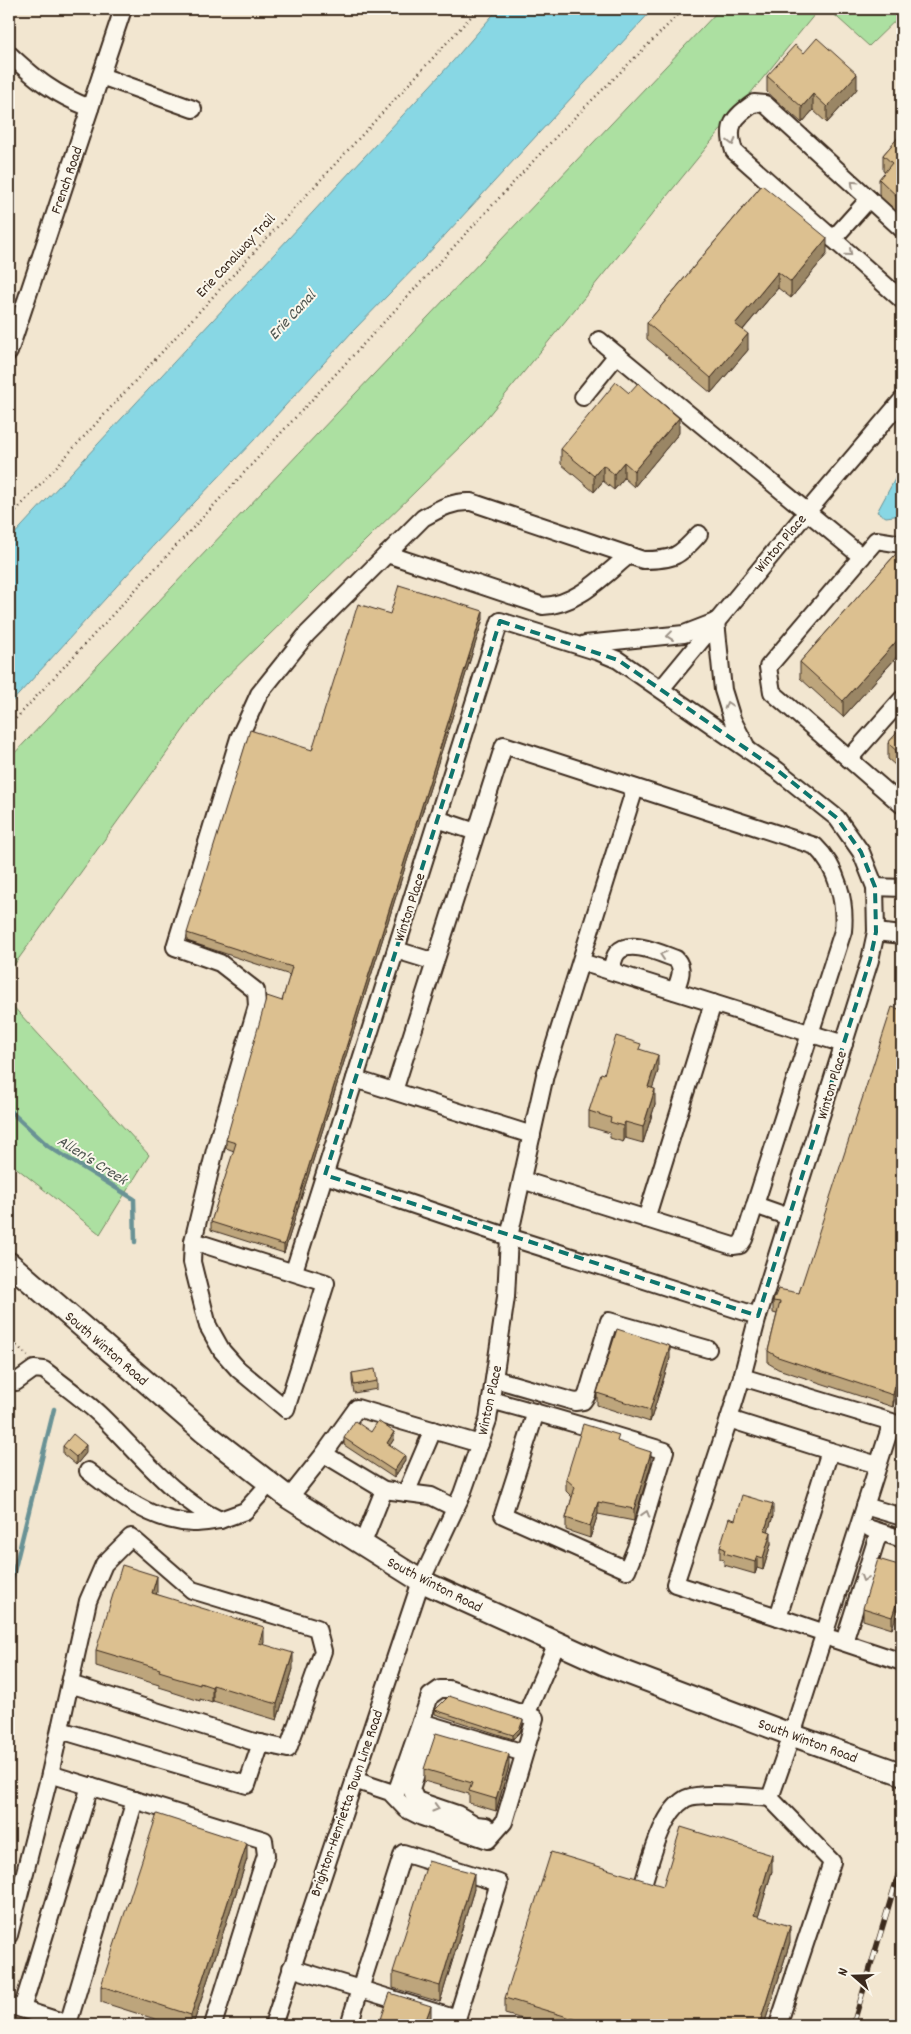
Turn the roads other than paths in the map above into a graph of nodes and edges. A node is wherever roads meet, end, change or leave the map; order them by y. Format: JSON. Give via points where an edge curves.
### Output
{"nodes":[{"id":1,"x":123,"y":9,"type":"edge"},
{"id":2,"x":9,"y":54,"type":"edge"},
{"id":3,"x":101,"y":76,"type":"junction"},
{"id":4,"x":90,"y":108,"type":"junction"},
{"id":5,"x":193,"y":109,"type":"dead end"},
{"id":6,"x":870,"y":199,"type":"junction"},
{"id":7,"x":902,"y":229,"type":"edge"},
{"id":8,"x":833,"y":239,"type":"junction"},
{"id":9,"x":902,"y":300,"type":"edge"},
{"id":10,"x":599,"y":340,"type":"dead end"},
{"id":11,"x":9,"y":352,"type":"edge"},
{"id":12,"x":616,"y":355,"type":"junction"},
{"id":13,"x":583,"y":397,"type":"dead end"},
{"id":14,"x":902,"y":400,"type":"edge"},
{"id":15,"x":806,"y":512,"type":"junction"},
{"id":16,"x":698,"y":534,"type":"dead end"},
{"id":17,"x":902,"y":544,"type":"edge"},
{"id":18,"x":387,"y":554,"type":"junction"},
{"id":19,"x":629,"y":555,"type":"junction"},
{"id":20,"x":862,"y":557,"type":"junction"},
{"id":21,"x":509,"y":594,"type":"junction"},
{"id":22,"x":500,"y":621,"type":"junction"},
{"id":23,"x":716,"y":621,"type":"junction"},
{"id":24,"x":575,"y":645,"type":"junction"},
{"id":25,"x":660,"y":689,"type":"junction"},
{"id":26,"x":902,"y":699,"type":"edge"},
{"id":27,"x":748,"y":750,"type":"junction"},
{"id":28,"x":849,"y":759,"type":"junction"},
{"id":29,"x":635,"y":788,"type":"junction"},
{"id":30,"x":902,"y":805,"type":"edge"},
{"id":31,"x":437,"y":820,"type":"junction"},
{"id":32,"x":476,"y":832,"type":"junction"},
{"id":33,"x":875,"y":888,"type":"junction"},
{"id":34,"x":902,"y":888,"type":"edge"},
{"id":35,"x":876,"y":932,"type":"junction"},
{"id":36,"x":902,"y":935,"type":"edge"},
{"id":37,"x":396,"y":950,"type":"junction"},
{"id":38,"x":435,"y":962,"type":"junction"},
{"id":39,"x":581,"y":962,"type":"junction"},
{"id":40,"x":611,"y":971,"type":"junction"},
{"id":41,"x":675,"y":991,"type":"junction"},
{"id":42,"x":714,"y":1003,"type":"junction"},
{"id":43,"x":811,"y":1034,"type":"junction"},
{"id":44,"x":844,"y":1044,"type":"junction"},
{"id":45,"x":355,"y":1079,"type":"junction"},
{"id":46,"x":394,"y":1091,"type":"junction"},
{"id":47,"x":532,"y":1135,"type":"junction"},
{"id":48,"x":325,"y":1175,"type":"junction"},
{"id":49,"x":522,"y":1180,"type":"junction"},
{"id":50,"x":755,"y":1205,"type":"junction"},
{"id":51,"x":790,"y":1217,"type":"junction"},
{"id":52,"x":646,"y":1219,"type":"junction"},
{"id":53,"x":509,"y":1237,"type":"junction"},
{"id":54,"x":192,"y":1242,"type":"junction"},
{"id":55,"x":9,"y":1263,"type":"edge"},
{"id":56,"x":294,"y":1271,"type":"junction"},
{"id":57,"x":758,"y":1316,"type":"junction"},
{"id":58,"x":708,"y":1349,"type":"dead end"},
{"id":59,"x":742,"y":1377,"type":"junction"},
{"id":60,"x":495,"y":1379,"type":"junction"},
{"id":61,"x":9,"y":1382,"type":"edge"},
{"id":62,"x":492,"y":1400,"type":"junction"},
{"id":63,"x":536,"y":1412,"type":"junction"},
{"id":64,"x":729,"y":1419,"type":"junction"},
{"id":65,"x":897,"y":1423,"type":"edge"},
{"id":66,"x":433,"y":1430,"type":"junction"},
{"id":67,"x":480,"y":1444,"type":"junction"},
{"id":68,"x":830,"y":1451,"type":"junction"},
{"id":69,"x":324,"y":1454,"type":"junction"},
{"id":70,"x":878,"y":1465,"type":"junction"},
{"id":71,"x":88,"y":1471,"type":"dead end"},
{"id":72,"x":270,"y":1483,"type":"junction"},
{"id":73,"x":384,"y":1490,"type":"junction"},
{"id":74,"x":406,"y":1493,"type":"junction"},
{"id":75,"x":289,"y":1498,"type":"junction"},
{"id":76,"x":865,"y":1506,"type":"junction"},
{"id":77,"x":455,"y":1508,"type":"junction"},
{"id":78,"x":902,"y":1517,"type":"edge"},
{"id":79,"x":220,"y":1520,"type":"junction"},
{"id":80,"x":859,"y":1525,"type":"junction"},
{"id":81,"x":881,"y":1532,"type":"junction"},
{"id":82,"x":902,"y":1539,"type":"edge"},
{"id":83,"x":362,"y":1545,"type":"junction"},
{"id":84,"x":421,"y":1581,"type":"junction"},
{"id":85,"x":778,"y":1617,"type":"junction"},
{"id":86,"x":824,"y":1634,"type":"junction"},
{"id":87,"x":844,"y":1642,"type":"junction"},
{"id":88,"x":557,"y":1643,"type":"junction"},
{"id":89,"x":902,"y":1662,"type":"edge"},
{"id":90,"x":70,"y":1684,"type":"junction"},
{"id":91,"x":526,"y":1715,"type":"junction"},
{"id":92,"x":426,"y":1723,"type":"junction"},
{"id":93,"x":60,"y":1730,"type":"junction"},
{"id":94,"x":792,"y":1735,"type":"junction"},
{"id":95,"x":261,"y":1743,"type":"junction"},
{"id":96,"x":520,"y":1752,"type":"junction"},
{"id":97,"x":50,"y":1774,"type":"junction"},
{"id":98,"x":902,"y":1774,"type":"edge"},
{"id":99,"x":354,"y":1780,"type":"junction"},
{"id":100,"x":90,"y":1786,"type":"junction"},
{"id":101,"x":396,"y":1796,"type":"junction"},
{"id":102,"x":770,"y":1798,"type":"junction"},
{"id":103,"x":135,"y":1800,"type":"junction"},
{"id":104,"x":644,"y":1881,"type":"edge"},
{"id":105,"x":9,"y":1936,"type":"edge"},
{"id":106,"x":291,"y":1968,"type":"junction"},
{"id":107,"x":360,"y":1989,"type":"junction"},
{"id":108,"x":15,"y":2007,"type":"edge"},
{"id":109,"x":445,"y":2021,"type":"edge"},
{"id":110,"x":70,"y":2025,"type":"edge"},
{"id":111,"x":213,"y":2025,"type":"edge"},
{"id":112,"x":273,"y":2025,"type":"edge"},
{"id":113,"x":349,"y":2025,"type":"edge"},
{"id":114,"x":778,"y":2025,"type":"edge"}],
"edges":[{"from":1,"to":3,"type":"street","name":"French Road"},
{"from":2,"to":4,"type":"street","via":[[51,90]]},
{"from":3,"to":4,"type":"street","name":"French Road"},
{"from":3,"to":5,"type":"street"},
{"from":4,"to":11,"type":"street","name":"French Road"},
{"from":6,"to":7,"type":"street"},
{"from":6,"to":8,"type":"street"},
{"from":6,"to":8,"type":"street","one_way":true,"via":[[765,104],[754,103],[743,111],[730,130],[734,151]]},
{"from":8,"to":9,"type":"street","one_way":true},
{"from":10,"to":12,"type":"street"},
{"from":12,"to":13,"type":"street"},
{"from":12,"to":15,"type":"street"},
{"from":14,"to":15,"type":"street","name":"Winton Place"},
{"from":15,"to":20,"type":"street"},
{"from":15,"to":23,"type":"street","name":"Winton Place"},
{"from":16,"to":19,"type":"street","via":[[683,552],[669,558],[643,560]]},
{"from":17,"to":20,"type":"street","via":[[876,540]]},
{"from":18,"to":19,"type":"street","via":[[423,518],[443,507],[471,502]]},
{"from":18,"to":21,"type":"street"},
{"from":18,"to":54,"type":"street","via":[[307,634],[259,694],[239,738],[175,947],[220,963],[240,977],[256,991],[258,1006],[215,1150]]},
{"from":19,"to":21,"type":"street","via":[[573,600],[543,606]]},
{"from":20,"to":28,"type":"street","via":[[768,667],[772,692]]},
{"from":21,"to":22,"type":"street"},
{"from":22,"to":24,"type":"street","name":"Winton Place"},
{"from":22,"to":31,"type":"street","name":"Winton Place"},
{"from":23,"to":24,"type":"street","one_way":true,"via":[[684,634]]},
{"from":23,"to":25,"type":"street","name":"Winton Place"},
{"from":27,"to":23,"type":"street","one_way":true,"via":[[732,719],[723,690]]},
{"from":24,"to":25,"type":"street","name":"Winton Place","via":[[618,660]]},
{"from":25,"to":27,"type":"street","name":"Winton Place"},
{"from":26,"to":28,"type":"street"},
{"from":27,"to":33,"type":"street","name":"Winton Place","via":[[837,818],[861,852]]},
{"from":28,"to":30,"type":"street"},
{"from":29,"to":32,"type":"street","via":[[504,745]]},
{"from":29,"to":39,"type":"street","name":"Winton Place"},
{"from":29,"to":43,"type":"street","via":[[816,846],[825,855],[834,872],[844,916],[843,931]]},
{"from":31,"to":32,"type":"street"},
{"from":31,"to":37,"type":"street","name":"Winton Place"},
{"from":32,"to":38,"type":"street"},
{"from":33,"to":34,"type":"street"},
{"from":33,"to":35,"type":"street","name":"Winton Place"},
{"from":35,"to":36,"type":"street"},
{"from":35,"to":44,"type":"street","name":"Winton Place"},
{"from":37,"to":38,"type":"street"},
{"from":37,"to":45,"type":"street","name":"Winton Place"},
{"from":38,"to":46,"type":"street"},
{"from":39,"to":40,"type":"street"},
{"from":39,"to":47,"type":"street","name":"Winton Place","via":[[545,1075]]},
{"from":40,"to":41,"type":"street"},
{"from":41,"to":40,"type":"street","one_way":true,"via":[[682,972],[681,964],[676,959],[636,946],[625,947],[617,953]]},
{"from":41,"to":42,"type":"street"},
{"from":42,"to":43,"type":"street"},
{"from":42,"to":52,"type":"street"},
{"from":43,"to":44,"type":"street"},
{"from":43,"to":50,"type":"street"},
{"from":44,"to":51,"type":"street","name":"Winton Place"},
{"from":45,"to":46,"type":"street"},
{"from":45,"to":48,"type":"street","name":"Winton Place"},
{"from":46,"to":47,"type":"street"},
{"from":47,"to":49,"type":"street","name":"Winton Place"},
{"from":48,"to":53,"type":"street"},
{"from":48,"to":56,"type":"street","name":"Winton Place"},
{"from":49,"to":52,"type":"street"},
{"from":49,"to":53,"type":"street","name":"Winton Place"},
{"from":50,"to":51,"type":"street"},
{"from":50,"to":52,"type":"street","via":[[744,1240],[733,1246]]},
{"from":51,"to":57,"type":"street","name":"Winton Place"},
{"from":53,"to":57,"type":"street"},
{"from":53,"to":60,"type":"street","name":"Winton Place","via":[[506,1297]]},
{"from":54,"to":56,"type":"street"},
{"from":54,"to":56,"type":"street","via":[[192,1262],[208,1326],[222,1351],[238,1369],[286,1409],[326,1282]]},
{"from":55,"to":72,"type":"main road","name":"South Winton Road","via":[[205,1433]]},
{"from":57,"to":59,"type":"street","name":"Winton Place"},
{"from":58,"to":60,"type":"street","via":[[609,1321],[587,1395],[582,1401],[575,1402]]},
{"from":59,"to":64,"type":"street","name":"Winton Place"},
{"from":59,"to":65,"type":"street"},
{"from":60,"to":62,"type":"street","name":"Winton Place"},
{"from":61,"to":79,"type":"street","via":[[16,1382],[34,1369],[44,1370],[97,1412],[170,1484],[203,1512]]},
{"from":62,"to":63,"type":"street"},
{"from":62,"to":67,"type":"street","name":"Winton Place"},
{"from":63,"to":63,"type":"street","one_way":true,"via":[[503,1515],[627,1570],[665,1451]]},
{"from":64,"to":68,"type":"street"},
{"from":64,"to":85,"type":"street","name":"Winton Place","via":[[675,1584]]},
{"from":65,"to":70,"type":"street"},
{"from":66,"to":67,"type":"street"},
{"from":66,"to":69,"type":"street","via":[[357,1408]]},
{"from":66,"to":74,"type":"street"},
{"from":67,"to":77,"type":"street","name":"Winton Place"},
{"from":68,"to":70,"type":"street"},
{"from":68,"to":85,"type":"street"},
{"from":69,"to":73,"type":"street"},
{"from":69,"to":75,"type":"street"},
{"from":70,"to":76,"type":"street"},
{"from":71,"to":79,"type":"street","via":[[117,1494],[156,1516],[193,1523]]},
{"from":72,"to":75,"type":"main road","name":"South Winton Road"},
{"from":72,"to":79,"type":"street","via":[[245,1511]]},
{"from":73,"to":74,"type":"street"},
{"from":73,"to":83,"type":"street"},
{"from":74,"to":77,"type":"street","via":[[431,1496]]},
{"from":75,"to":83,"type":"main road","name":"South Winton Road"},
{"from":76,"to":78,"type":"street"},
{"from":76,"to":80,"type":"street"},
{"from":77,"to":84,"type":"street","name":"Winton Place"},
{"from":80,"to":81,"type":"street"},
{"from":80,"to":86,"type":"street"},
{"from":81,"to":82,"type":"street"},
{"from":81,"to":87,"type":"street","one_way":true},
{"from":83,"to":84,"type":"main road","name":"South Winton Road"},
{"from":84,"to":88,"type":"main road","name":"South Winton Road"},
{"from":84,"to":99,"type":"street","name":"Brighton-Henrietta Town Line Road"},
{"from":85,"to":86,"type":"street"},
{"from":86,"to":87,"type":"street"},
{"from":86,"to":94,"type":"street"},
{"from":87,"to":89,"type":"street"},
{"from":88,"to":91,"type":"street"},
{"from":88,"to":94,"type":"main road","name":"South Winton Road"},
{"from":90,"to":93,"type":"street"},
{"from":90,"to":95,"type":"street"},
{"from":90,"to":95,"type":"street","via":[[88,1601],[104,1564],[131,1537],[192,1590],[317,1628],[323,1651],[288,1749]]},
{"from":91,"to":92,"type":"street","via":[[440,1688],[430,1696]]},
{"from":91,"to":96,"type":"street","via":[[535,1718]]},
{"from":92,"to":96,"type":"street"},
{"from":92,"to":96,"type":"street","one_way":true,"via":[[411,1789],[413,1795],[421,1803],[457,1814],[476,1826],[488,1825],[498,1811]]},
{"from":92,"to":101,"type":"street"},
{"from":93,"to":95,"type":"street","via":[[247,1785]]},
{"from":93,"to":97,"type":"street"},
{"from":94,"to":98,"type":"main road","name":"South Winton Road"},
{"from":94,"to":102,"type":"street"},
{"from":96,"to":101,"type":"street","via":[[504,1822],[488,1840],[406,1809]]},
{"from":97,"to":100,"type":"street"},
{"from":97,"to":105,"type":"street"},
{"from":99,"to":101,"type":"street"},
{"from":99,"to":106,"type":"street","name":"Brighton-Henrietta Town Line Road"},
{"from":100,"to":103,"type":"street"},
{"from":100,"to":108,"type":"street"},
{"from":102,"to":104,"type":"street","via":[[700,1796],[685,1799],[665,1819]]},
{"from":102,"to":114,"type":"street","via":[[832,1862]]},
{"from":103,"to":110,"type":"street"},
{"from":103,"to":111,"type":"street","via":[[264,1840],[266,1855]]},
{"from":106,"to":107,"type":"street"},
{"from":106,"to":112,"type":"street","name":"Brighton-Henrietta Town Line Road"},
{"from":107,"to":109,"type":"street"},
{"from":107,"to":109,"type":"street","via":[[403,1854],[498,1883],[457,2019]]},
{"from":107,"to":113,"type":"street"},
{"from":108,"to":110,"type":"street"}]}
